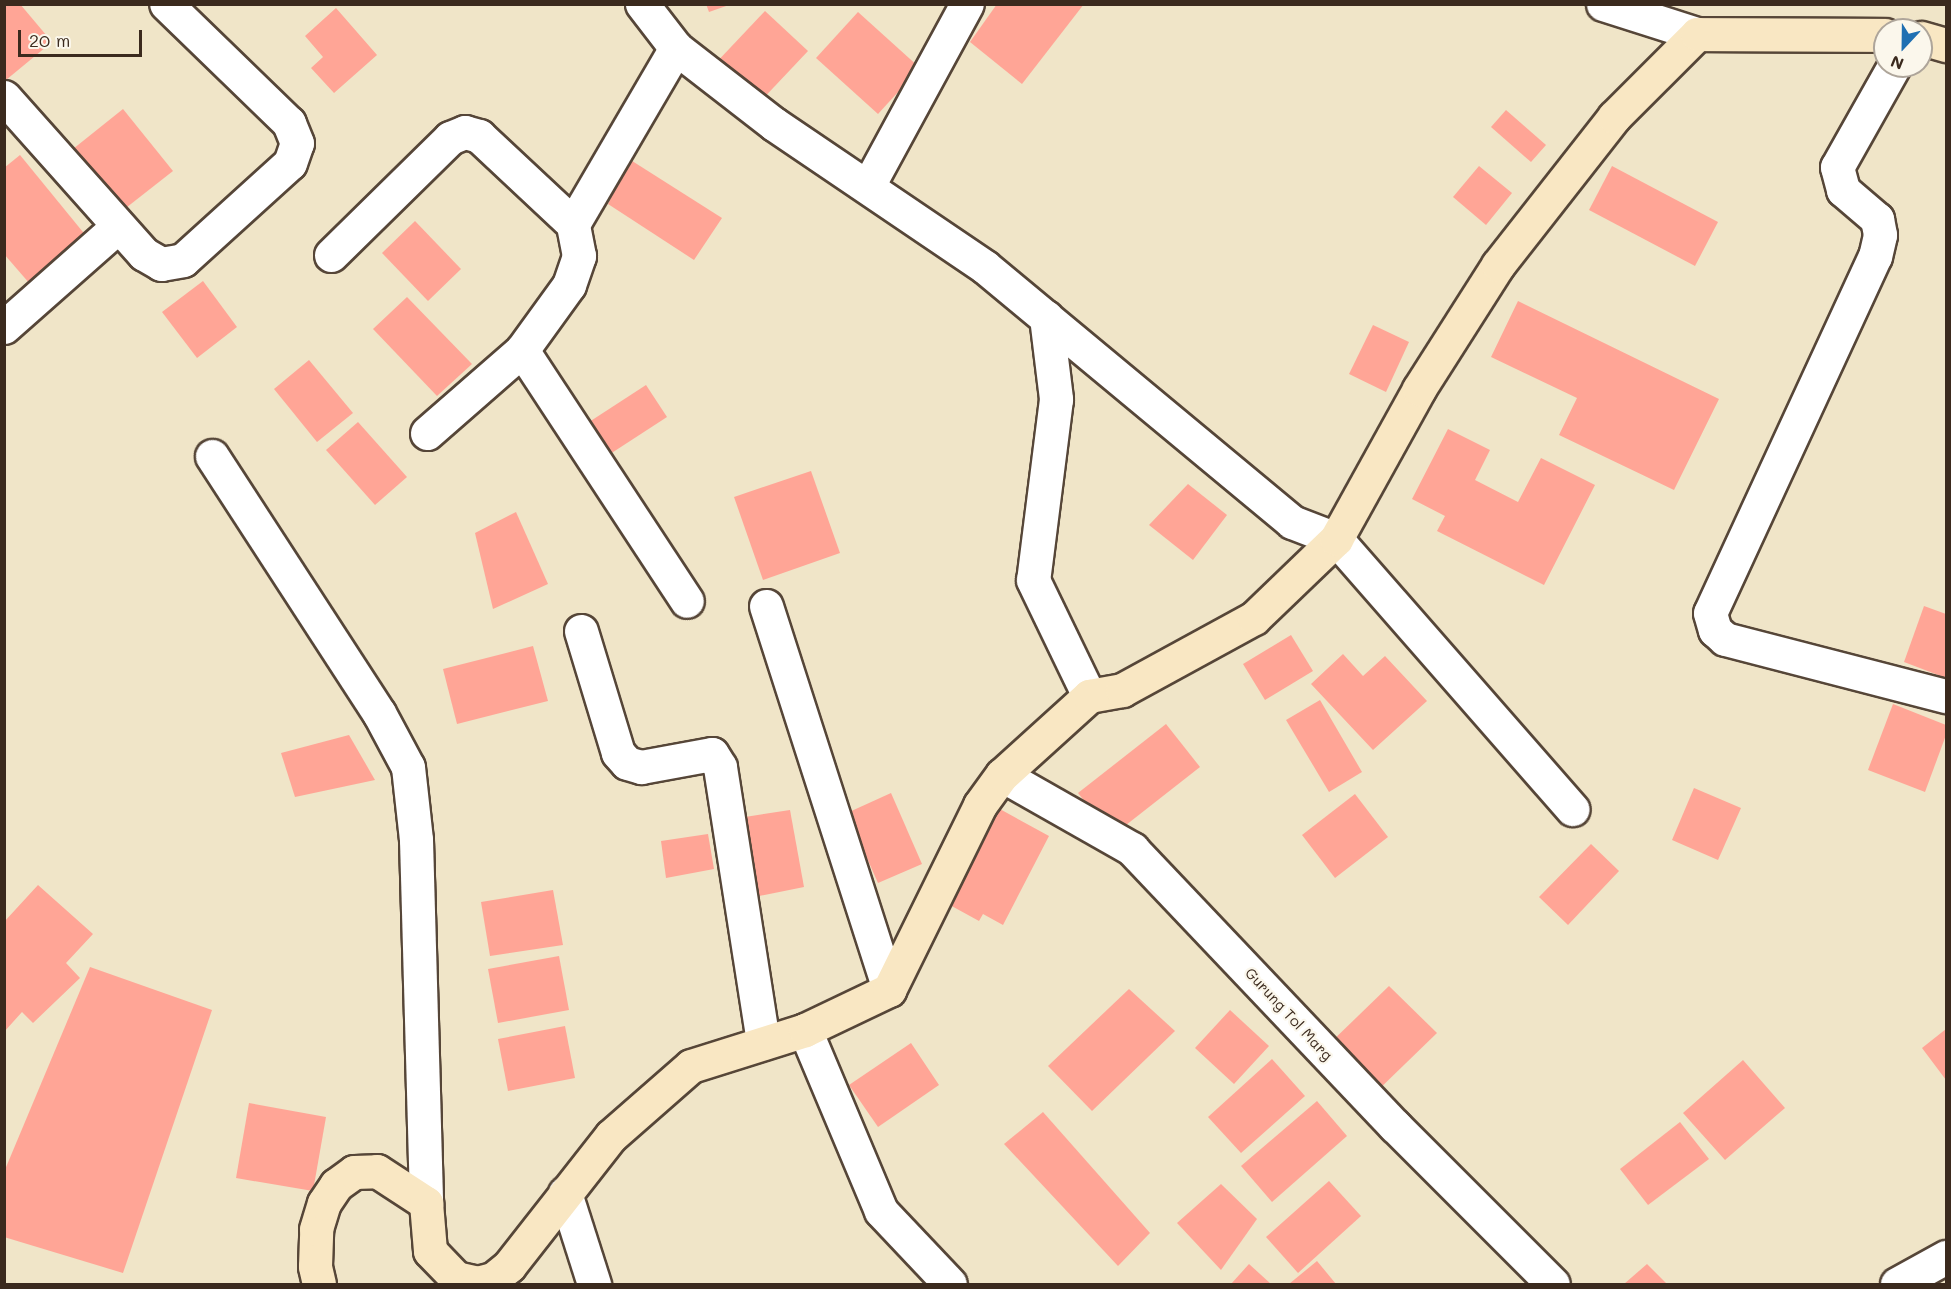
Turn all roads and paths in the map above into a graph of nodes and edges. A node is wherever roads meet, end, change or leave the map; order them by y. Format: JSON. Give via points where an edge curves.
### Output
{"nodes":[{"id":1,"x":166,"y":4,"type":"edge"},
{"id":2,"x":642,"y":4,"type":"edge"},
{"id":3,"x":968,"y":4,"type":"edge"},
{"id":4,"x":1602,"y":4,"type":"edge"},
{"id":5,"x":1697,"y":34,"type":"junction"},
{"id":6,"x":1873,"y":35,"type":"edge"},
{"id":7,"x":676,"y":48,"type":"junction"},
{"id":8,"x":1887,"y":78,"type":"edge"},
{"id":9,"x":4,"y":97,"type":"edge"},
{"id":10,"x":868,"y":186,"type":"junction"},
{"id":11,"x":573,"y":224,"type":"junction"},
{"id":12,"x":118,"y":226,"type":"junction"},
{"id":13,"x":331,"y":255,"type":"dead end"},
{"id":14,"x":1046,"y":317,"type":"junction"},
{"id":15,"x":4,"y":327,"type":"edge"},
{"id":16,"x":522,"y":350,"type":"junction"},
{"id":17,"x":427,"y":434,"type":"dead end"},
{"id":18,"x":212,"y":456,"type":"dead end"},
{"id":19,"x":1336,"y":539,"type":"junction"},
{"id":20,"x":687,"y":601,"type":"dead end"},
{"id":21,"x":766,"y":606,"type":"dead end"},
{"id":22,"x":580,"y":631,"type":"dead end"},
{"id":23,"x":1089,"y":696,"type":"junction"},
{"id":24,"x":1947,"y":696,"type":"edge"},
{"id":25,"x":1002,"y":775,"type":"junction"},
{"id":26,"x":1572,"y":809,"type":"dead end"},
{"id":27,"x":889,"y":990,"type":"junction"},
{"id":28,"x":805,"y":1029,"type":"junction"},
{"id":29,"x":762,"y":1043,"type":"junction"},
{"id":30,"x":565,"y":1193,"type":"junction"},
{"id":31,"x":426,"y":1203,"type":"junction"},
{"id":32,"x":1947,"y":1257,"type":"edge"},
{"id":33,"x":319,"y":1284,"type":"edge"},
{"id":34,"x":594,"y":1284,"type":"edge"},
{"id":35,"x":950,"y":1284,"type":"edge"},
{"id":36,"x":1553,"y":1284,"type":"edge"},
{"id":37,"x":1897,"y":1284,"type":"edge"}],
"edges":[{"from":1,"to":12,"type":"street","via":[[289,123],[297,142],[290,164],[183,260],[161,264],[144,254]]},
{"from":2,"to":7,"type":"street"},
{"from":3,"to":10,"type":"street"},
{"from":4,"to":5,"type":"street"},
{"from":5,"to":6,"type":"main road"},
{"from":5,"to":19,"type":"main road","via":[[1614,117],[1498,266],[1419,389]]},
{"from":7,"to":10,"type":"street","via":[[774,124]]},
{"from":7,"to":11,"type":"street"},
{"from":8,"to":24,"type":"street","via":[[1837,167],[1843,190],[1877,219],[1880,235],[1875,256],[1710,613],[1715,630],[1725,639]]},
{"from":9,"to":12,"type":"street"},
{"from":10,"to":14,"type":"street","via":[[985,267]]},
{"from":11,"to":13,"type":"street","via":[[479,136],[465,132],[450,138]]},
{"from":11,"to":16,"type":"street","via":[[579,256],[569,285]]},
{"from":12,"to":15,"type":"street"},
{"from":14,"to":19,"type":"street","via":[[1292,522]]},
{"from":14,"to":23,"type":"street","via":[[1056,399],[1033,580]]},
{"from":16,"to":17,"type":"street"},
{"from":16,"to":20,"type":"street"},
{"from":18,"to":31,"type":"street","via":[[379,712],[408,767],[416,840]]},
{"from":19,"to":23,"type":"main road","via":[[1254,618],[1122,690]]},
{"from":19,"to":26,"type":"street"},
{"from":21,"to":27,"type":"street"},
{"from":22,"to":29,"type":"street","via":[[618,753],[627,763],[641,766],[712,754],[720,767]]},
{"from":23,"to":25,"type":"main road"},
{"from":25,"to":27,"type":"main road","via":[[980,805]]},
{"from":25,"to":36,"type":"street","name":"Gurung Tol Marg","via":[[1132,849],[1395,1126]]},
{"from":27,"to":28,"type":"main road"},
{"from":28,"to":29,"type":"main road"},
{"from":28,"to":35,"type":"street","via":[[880,1211]]},
{"from":29,"to":30,"type":"main road","via":[[690,1066],[611,1136]]},
{"from":30,"to":31,"type":"main road","via":[[509,1266],[494,1279],[477,1283],[456,1278],[430,1251]]},
{"from":30,"to":34,"type":"street"},
{"from":31,"to":33,"type":"main road","via":[[377,1171],[354,1172],[336,1185],[324,1203],[316,1228],[315,1266]]},
{"from":32,"to":37,"type":"street"}]}
